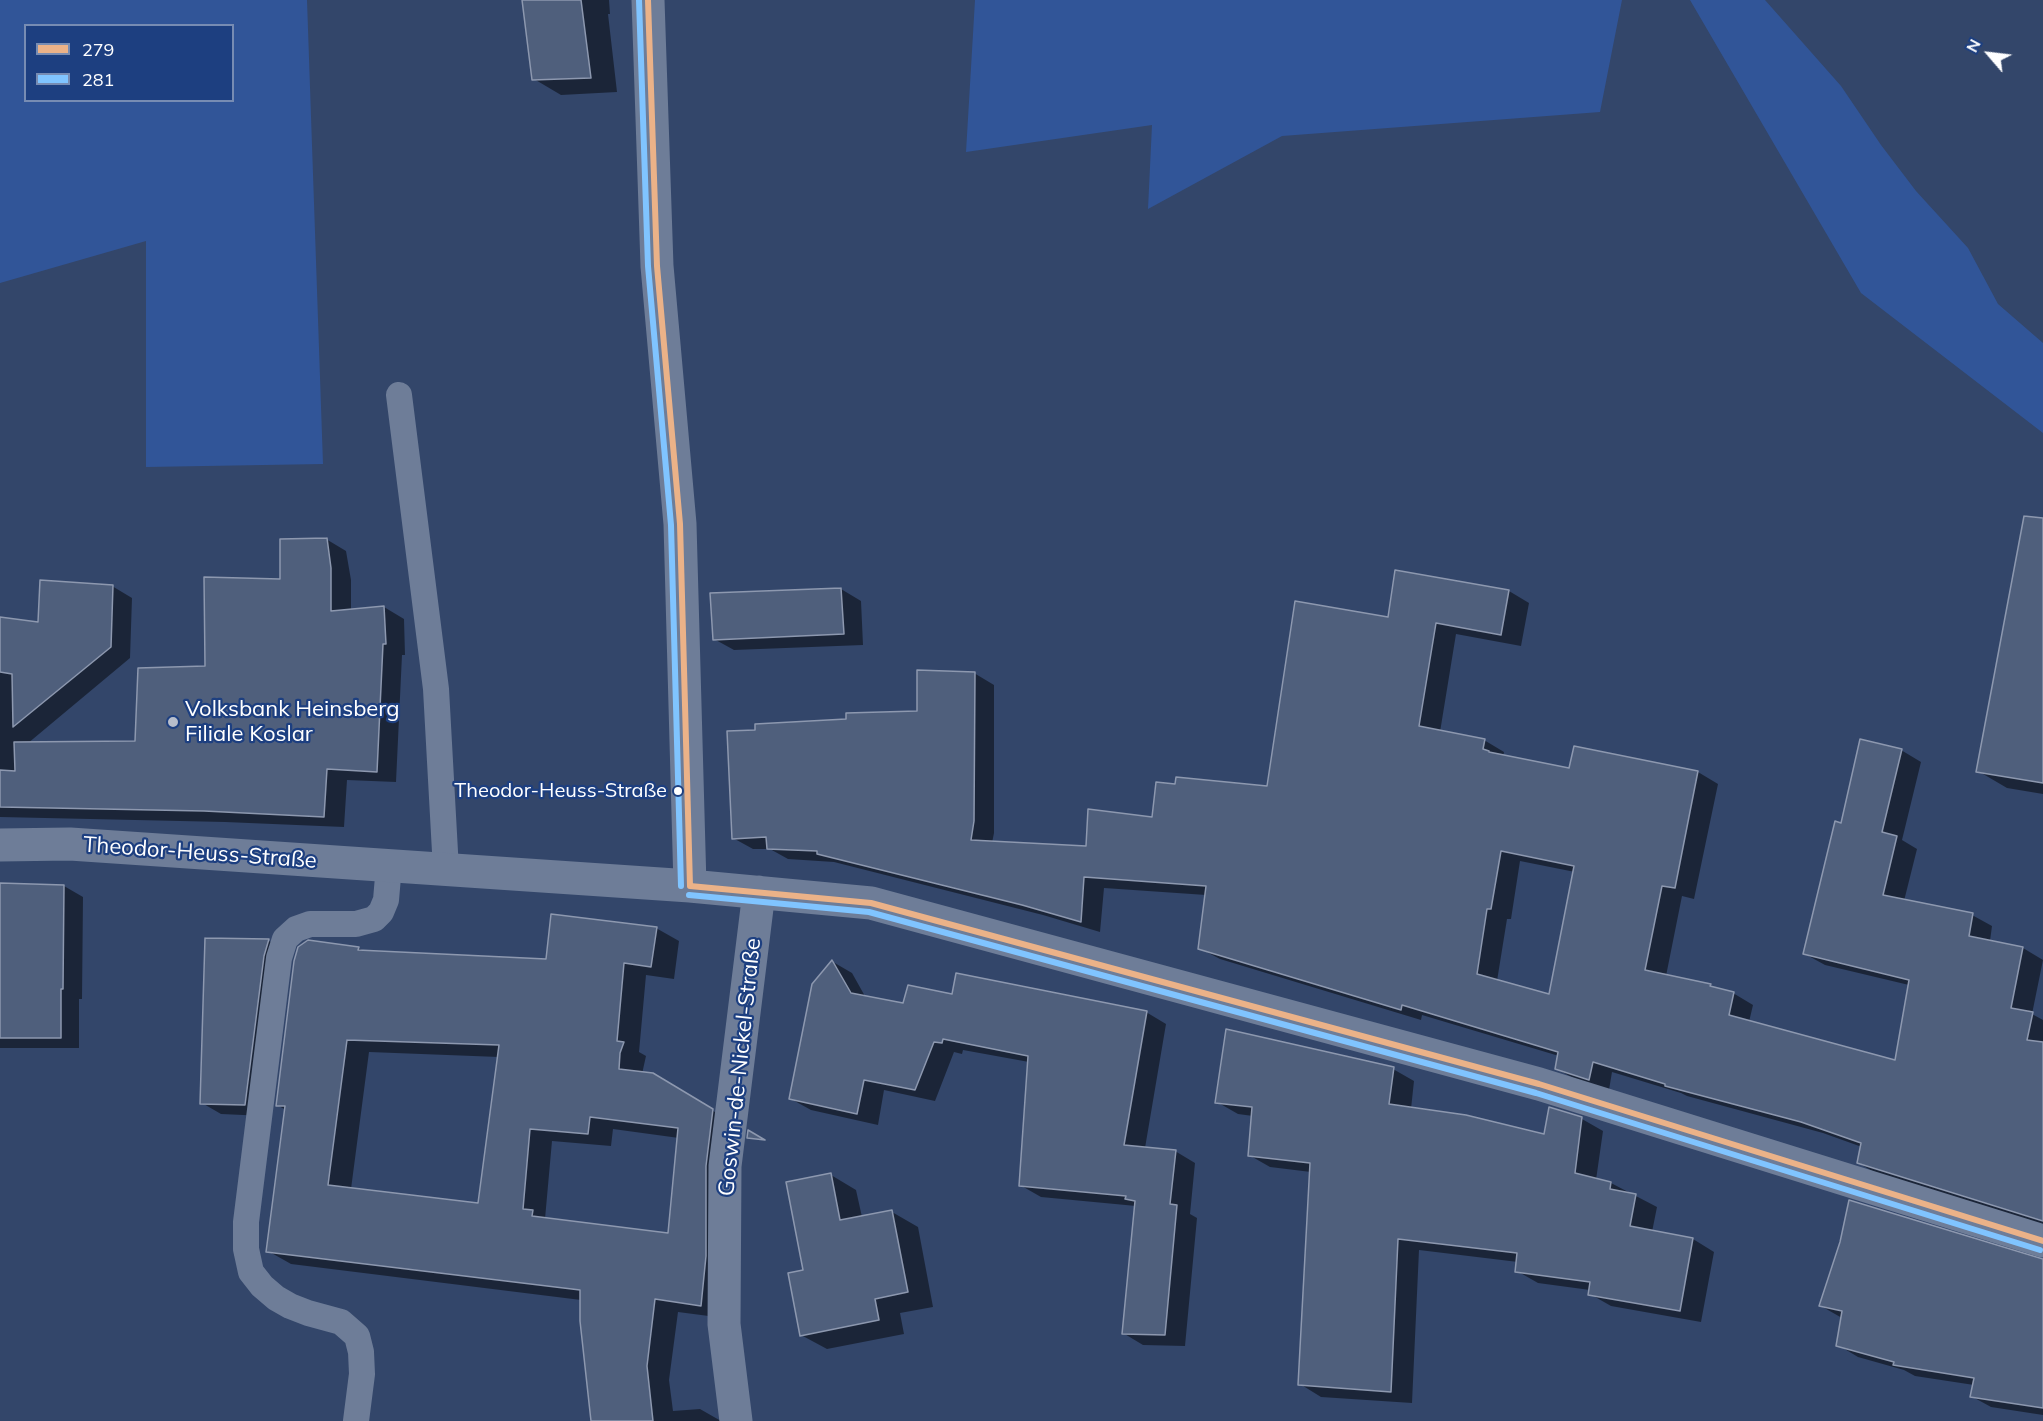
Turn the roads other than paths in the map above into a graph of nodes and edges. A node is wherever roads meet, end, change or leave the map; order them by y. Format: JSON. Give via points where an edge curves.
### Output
{"nodes":[{"id":1,"x":648,"y":0,"type":"edge"},
{"id":2,"x":399,"y":395,"type":"dead end"},
{"id":3,"x":0,"y":845,"type":"edge"},
{"id":4,"x":389,"y":865,"type":"junction"},
{"id":5,"x":446,"y":870,"type":"junction"},
{"id":6,"x":690,"y":886,"type":"junction"},
{"id":7,"x":759,"y":892,"type":"junction"},
{"id":8,"x":2043,"y":1240,"type":"edge"},
{"id":9,"x":356,"y":1421,"type":"edge"},
{"id":10,"x":736,"y":1421,"type":"edge"}],
"edges":[{"from":1,"to":6,"type":"street","via":[[657,266],[680,524]]},
{"from":2,"to":5,"type":"lane","via":[[436,689]]},
{"from":3,"to":4,"type":"street","name":"Theodor-Heuss-Straße","via":[[70,844]]},
{"from":4,"to":5,"type":"street","name":"Theodor-Heuss-Straße"},
{"from":4,"to":9,"type":"lane","via":[[386,900],[374,919],[356,924],[310,924],[285,939],[279,958],[246,1222],[251,1272],[262,1286],[283,1302],[341,1322],[357,1336],[362,1374]]},
{"from":5,"to":6,"type":"street","name":"Theodor-Heuss-Straße"},
{"from":6,"to":7,"type":"street","name":"Theodor-Heuss-Straße"},
{"from":7,"to":8,"type":"street","name":"Theodor-Heuss-Straße","via":[[872,903],[1493,1071]]},
{"from":7,"to":10,"type":"street","name":"Goswin-de-Nickel-Straße","via":[[725,1166],[724,1324]]}]}
